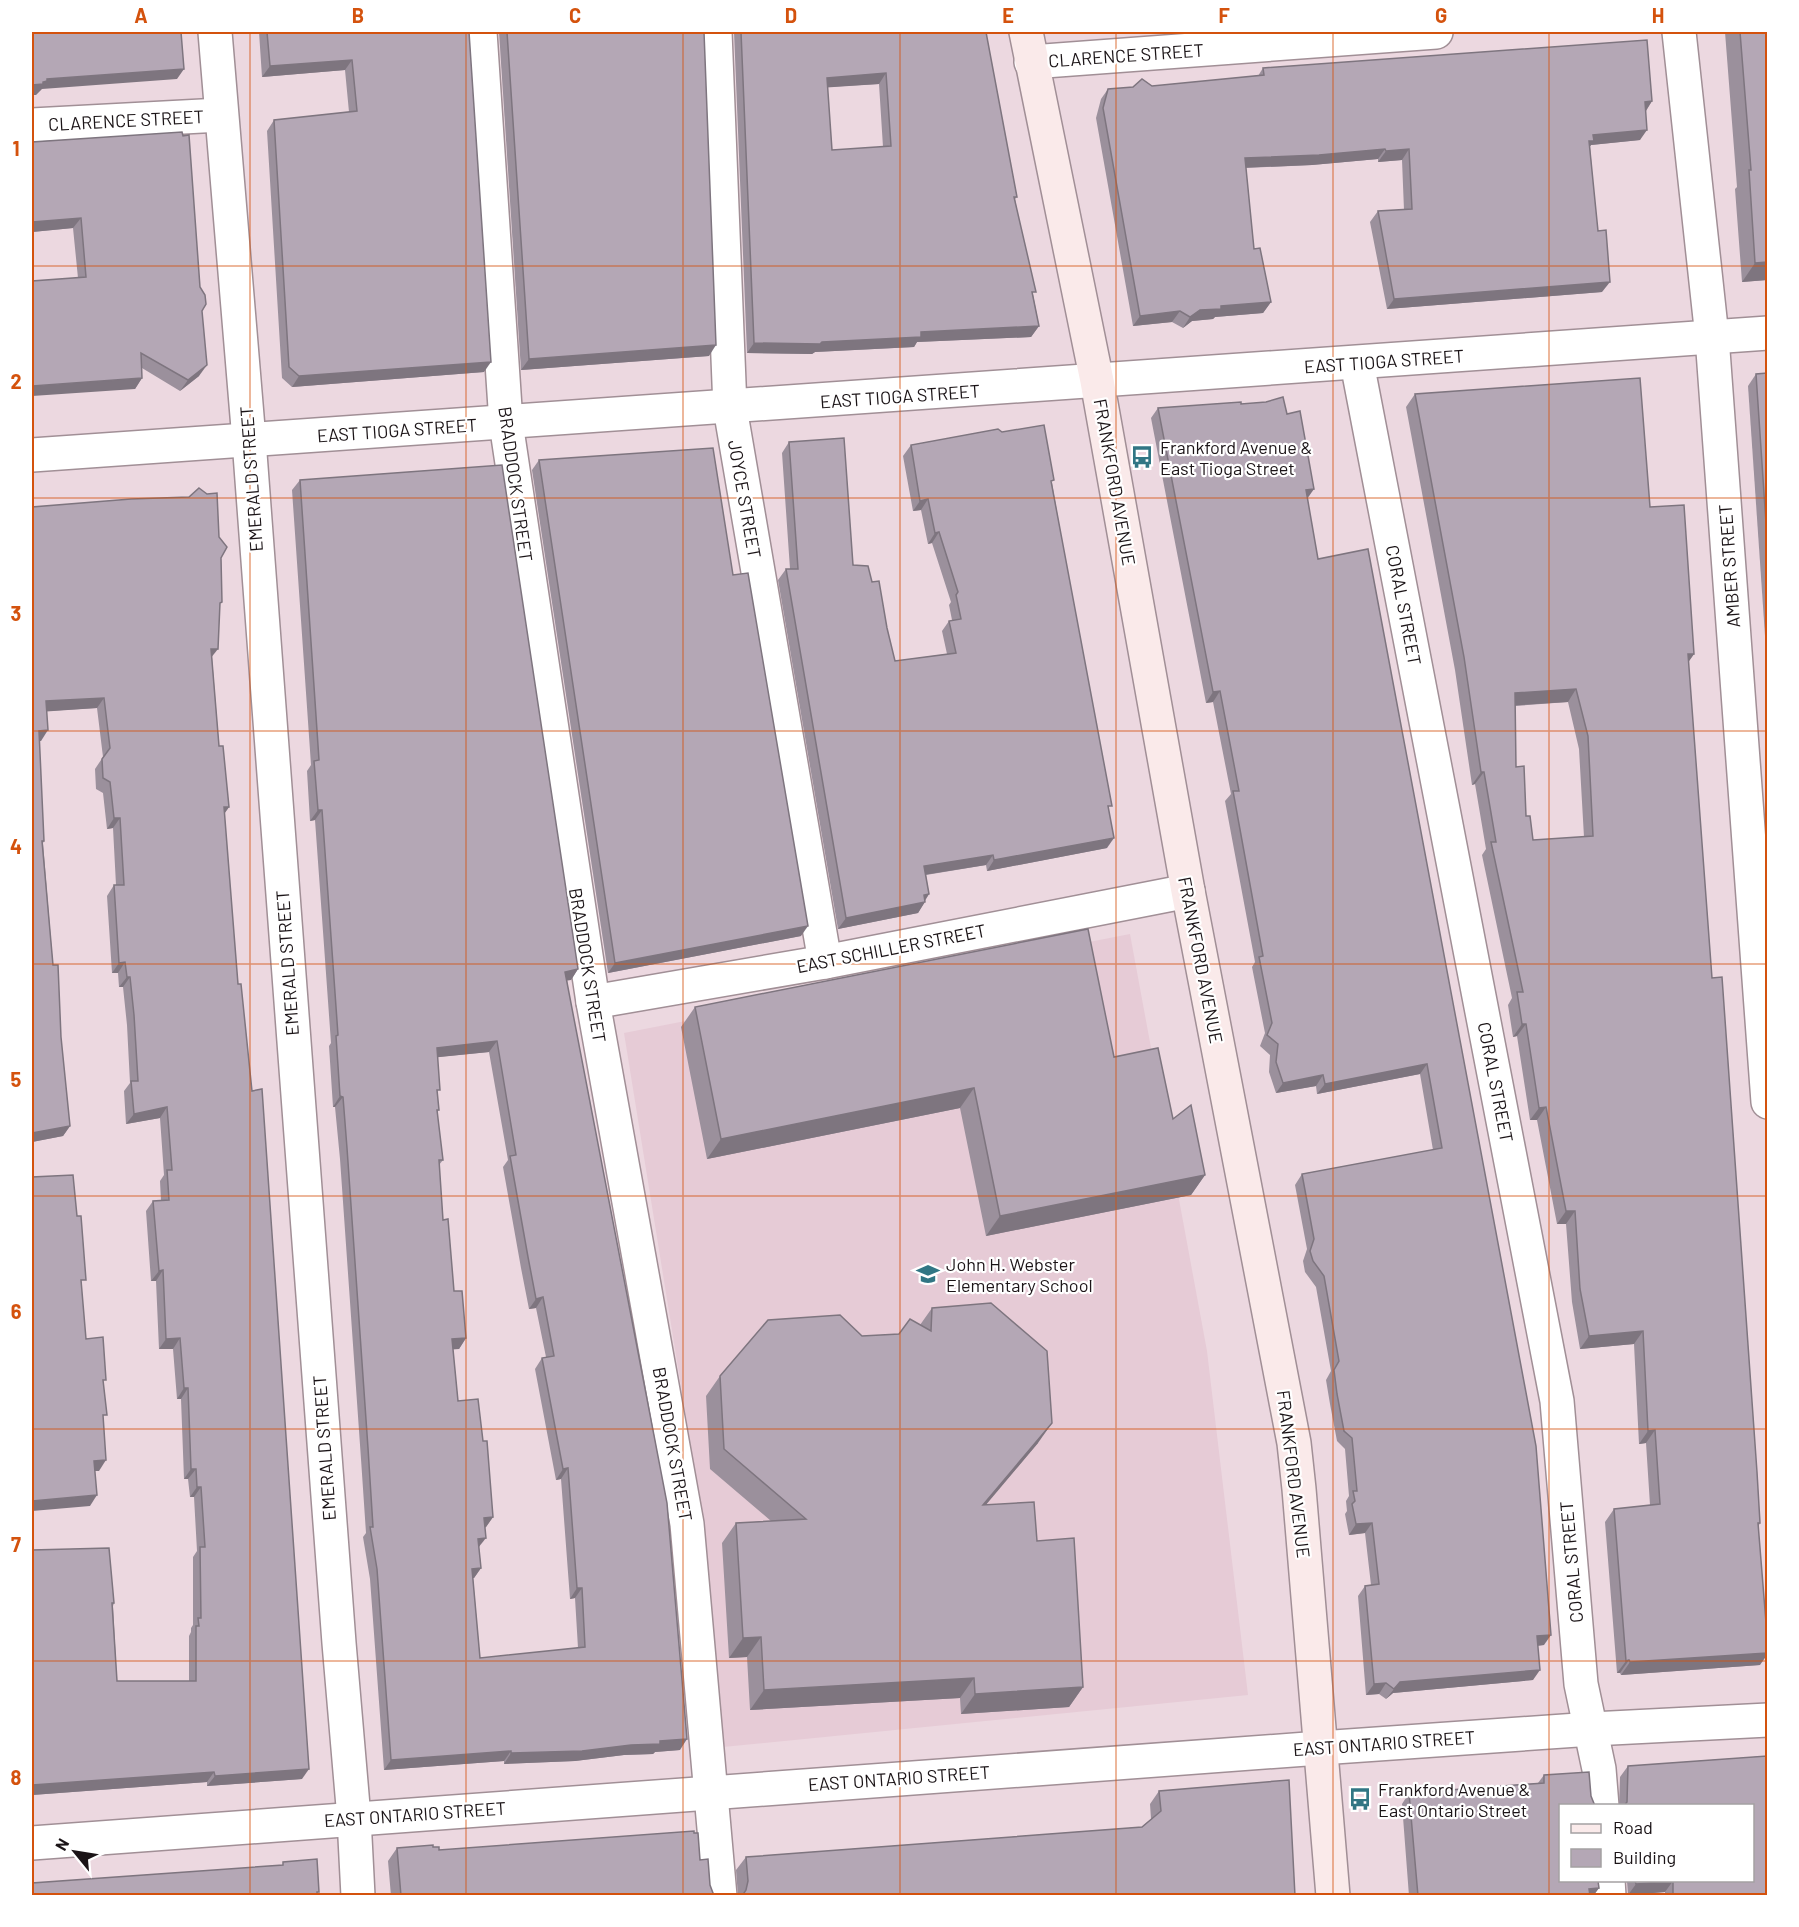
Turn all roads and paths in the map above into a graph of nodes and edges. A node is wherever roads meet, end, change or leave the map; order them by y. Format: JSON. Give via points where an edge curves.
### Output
{"nodes":[{"id":1,"x":215,"y":32,"type":"edge"},
{"id":2,"x":480,"y":32,"type":"edge"},
{"id":3,"x":715,"y":32,"type":"edge"},
{"id":4,"x":1436,"y":32,"type":"edge"},
{"id":5,"x":1679,"y":32,"type":"edge"},
{"id":6,"x":1029,"y":47,"type":"edge"},
{"id":7,"x":221,"y":115,"type":"junction"},
{"id":8,"x":32,"y":126,"type":"edge"},
{"id":9,"x":1767,"y":333,"type":"edge"},
{"id":10,"x":1712,"y":337,"type":"junction"},
{"id":11,"x":1357,"y":363,"type":"junction"},
{"id":12,"x":1097,"y":381,"type":"junction"},
{"id":13,"x":729,"y":408,"type":"junction"},
{"id":14,"x":506,"y":423,"type":"junction"},
{"id":15,"x":249,"y":440,"type":"junction"},
{"id":16,"x":32,"y":455,"type":"edge"},
{"id":17,"x":1188,"y":891,"type":"junction"},
{"id":18,"x":825,"y":962,"type":"junction"},
{"id":19,"x":593,"y":1002,"type":"junction"},
{"id":20,"x":1767,"y":1102,"type":"edge"},
{"id":21,"x":1767,"y":1720,"type":"edge"},
{"id":22,"x":1592,"y":1729,"type":"junction"},
{"id":23,"x":1320,"y":1748,"type":"junction"},
{"id":24,"x":711,"y":1792,"type":"junction"},
{"id":25,"x":1602,"y":1804,"type":"edge"},
{"id":26,"x":354,"y":1818,"type":"junction"},
{"id":27,"x":32,"y":1843,"type":"edge"},
{"id":28,"x":358,"y":1896,"type":"edge"},
{"id":29,"x":720,"y":1896,"type":"edge"},
{"id":30,"x":1333,"y":1896,"type":"edge"}],
"edges":[{"from":1,"to":7,"type":"street","name":"EMERALD STREET"},
{"from":2,"to":14,"type":"street","name":"BRADDOCK STREET"},
{"from":3,"to":13,"type":"street","name":"JOYCE STREET"},
{"from":4,"to":6,"type":"street","name":"CLARENCE STREET"},
{"from":5,"to":10,"type":"street","name":"AMBER STREET"},
{"from":6,"to":12,"type":"main road","name":"FRANKFORD AVENUE"},
{"from":7,"to":8,"type":"street","name":"CLARENCE STREET"},
{"from":7,"to":15,"type":"street","name":"EMERALD STREET"},
{"from":9,"to":10,"type":"street","name":"EAST TIOGA STREET"},
{"from":10,"to":11,"type":"street","name":"EAST TIOGA STREET"},
{"from":10,"to":20,"type":"street","name":"AMBER STREET"},
{"from":11,"to":12,"type":"street","name":"EAST TIOGA STREET"},
{"from":11,"to":22,"type":"street","name":"CORAL STREET","via":[[1557,1401],[1581,1684]]},
{"from":12,"to":13,"type":"street","name":"EAST TIOGA STREET"},
{"from":12,"to":17,"type":"main road","name":"FRANKFORD AVENUE"},
{"from":13,"to":14,"type":"street","name":"EAST TIOGA STREET"},
{"from":13,"to":18,"type":"street","name":"JOYCE STREET"},
{"from":14,"to":15,"type":"street","name":"EAST TIOGA STREET"},
{"from":14,"to":19,"type":"street","name":"BRADDOCK STREET"},
{"from":15,"to":16,"type":"street","name":"EAST TIOGA STREET"},
{"from":15,"to":26,"type":"street","name":"EMERALD STREET"},
{"from":17,"to":18,"type":"street","name":"EAST SCHILLER STREET"},
{"from":17,"to":23,"type":"main road","name":"FRANKFORD AVENUE","via":[[1294,1443]]},
{"from":18,"to":19,"type":"street","name":"EAST SCHILLER STREET"},
{"from":19,"to":24,"type":"street","name":"BRADDOCK STREET","via":[[687,1524]]},
{"from":21,"to":22,"type":"street","name":"EAST ONTARIO STREET"},
{"from":22,"to":23,"type":"street","name":"EAST ONTARIO STREET"},
{"from":22,"to":25,"type":"street","name":"CORAL STREET"},
{"from":23,"to":24,"type":"street","name":"EAST ONTARIO STREET"},
{"from":23,"to":30,"type":"main road","name":"FRANKFORD AVENUE"},
{"from":24,"to":26,"type":"street","name":"EAST ONTARIO STREET"},
{"from":24,"to":29,"type":"street","name":"BRADDOCK STREET"},
{"from":26,"to":27,"type":"street","name":"EAST ONTARIO STREET"},
{"from":26,"to":28,"type":"street","name":"EMERALD STREET"}]}
